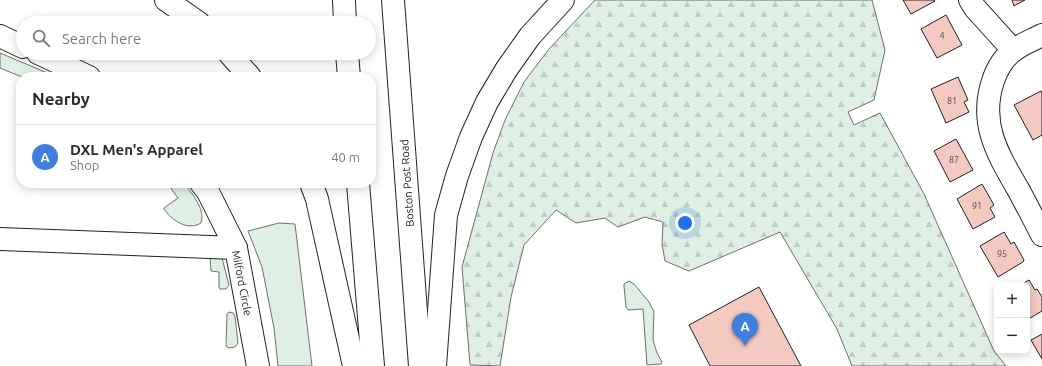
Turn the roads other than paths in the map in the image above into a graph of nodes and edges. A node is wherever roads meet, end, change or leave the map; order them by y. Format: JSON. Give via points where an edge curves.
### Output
{"nodes":[{"id":1,"x":166,"y":0,"type":"edge"},
{"id":2,"x":344,"y":0,"type":"edge"},
{"id":3,"x":393,"y":0,"type":"edge"},
{"id":4,"x":563,"y":0,"type":"edge"},
{"id":5,"x":970,"y":0,"type":"edge"},
{"id":6,"x":189,"y":16,"type":"edge"},
{"id":7,"x":345,"y":16,"type":"edge"},
{"id":8,"x":1042,"y":34,"type":"edge"},
{"id":9,"x":0,"y":36,"type":"edge"},
{"id":10,"x":16,"y":44,"type":"edge"},
{"id":11,"x":1013,"y":50,"type":"junction"},
{"id":12,"x":53,"y":60,"type":"edge"},
{"id":13,"x":235,"y":60,"type":"edge"},
{"id":14,"x":348,"y":60,"type":"edge"},
{"id":15,"x":78,"y":72,"type":"edge"},
{"id":16,"x":246,"y":72,"type":"edge"},
{"id":17,"x":349,"y":72,"type":"edge"},
{"id":18,"x":205,"y":188,"type":"edge"},
{"id":19,"x":313,"y":188,"type":"edge"},
{"id":20,"x":358,"y":188,"type":"edge"},
{"id":21,"x":1042,"y":235,"type":"edge"},
{"id":22,"x":0,"y":240,"type":"edge"},
{"id":23,"x":236,"y":248,"type":"junction"},
{"id":24,"x":258,"y":366,"type":"edge"},
{"id":25,"x":354,"y":366,"type":"edge"},
{"id":26,"x":373,"y":366,"type":"edge"},
{"id":27,"x":420,"y":366,"type":"edge"},
{"id":28,"x":434,"y":366,"type":"edge"}],
"edges":[{"from":1,"to":6,"type":"main road"},
{"from":2,"to":7,"type":"main road"},
{"from":3,"to":27,"type":"main road","name":"Boston Post Road"},
{"from":4,"to":28,"type":"main road","via":[[530,36],[502,76],[471,136],[446,215]]},
{"from":5,"to":11,"type":"main road"},
{"from":8,"to":11,"type":"main road"},
{"from":9,"to":10,"type":"main road"},
{"from":11,"to":21,"type":"main road","via":[[1002,62],[994,78],[989,96],[989,122],[994,145],[1001,160]]},
{"from":12,"to":15,"type":"main road"},
{"from":13,"to":16,"type":"main road"},
{"from":14,"to":17,"type":"main road"},
{"from":18,"to":23,"type":"main road","name":"Milford Circle"},
{"from":19,"to":25,"type":"main road"},
{"from":20,"to":26,"type":"main road"},
{"from":22,"to":23,"type":"main road"},
{"from":23,"to":24,"type":"main road","name":"Milford Circle"}]}
